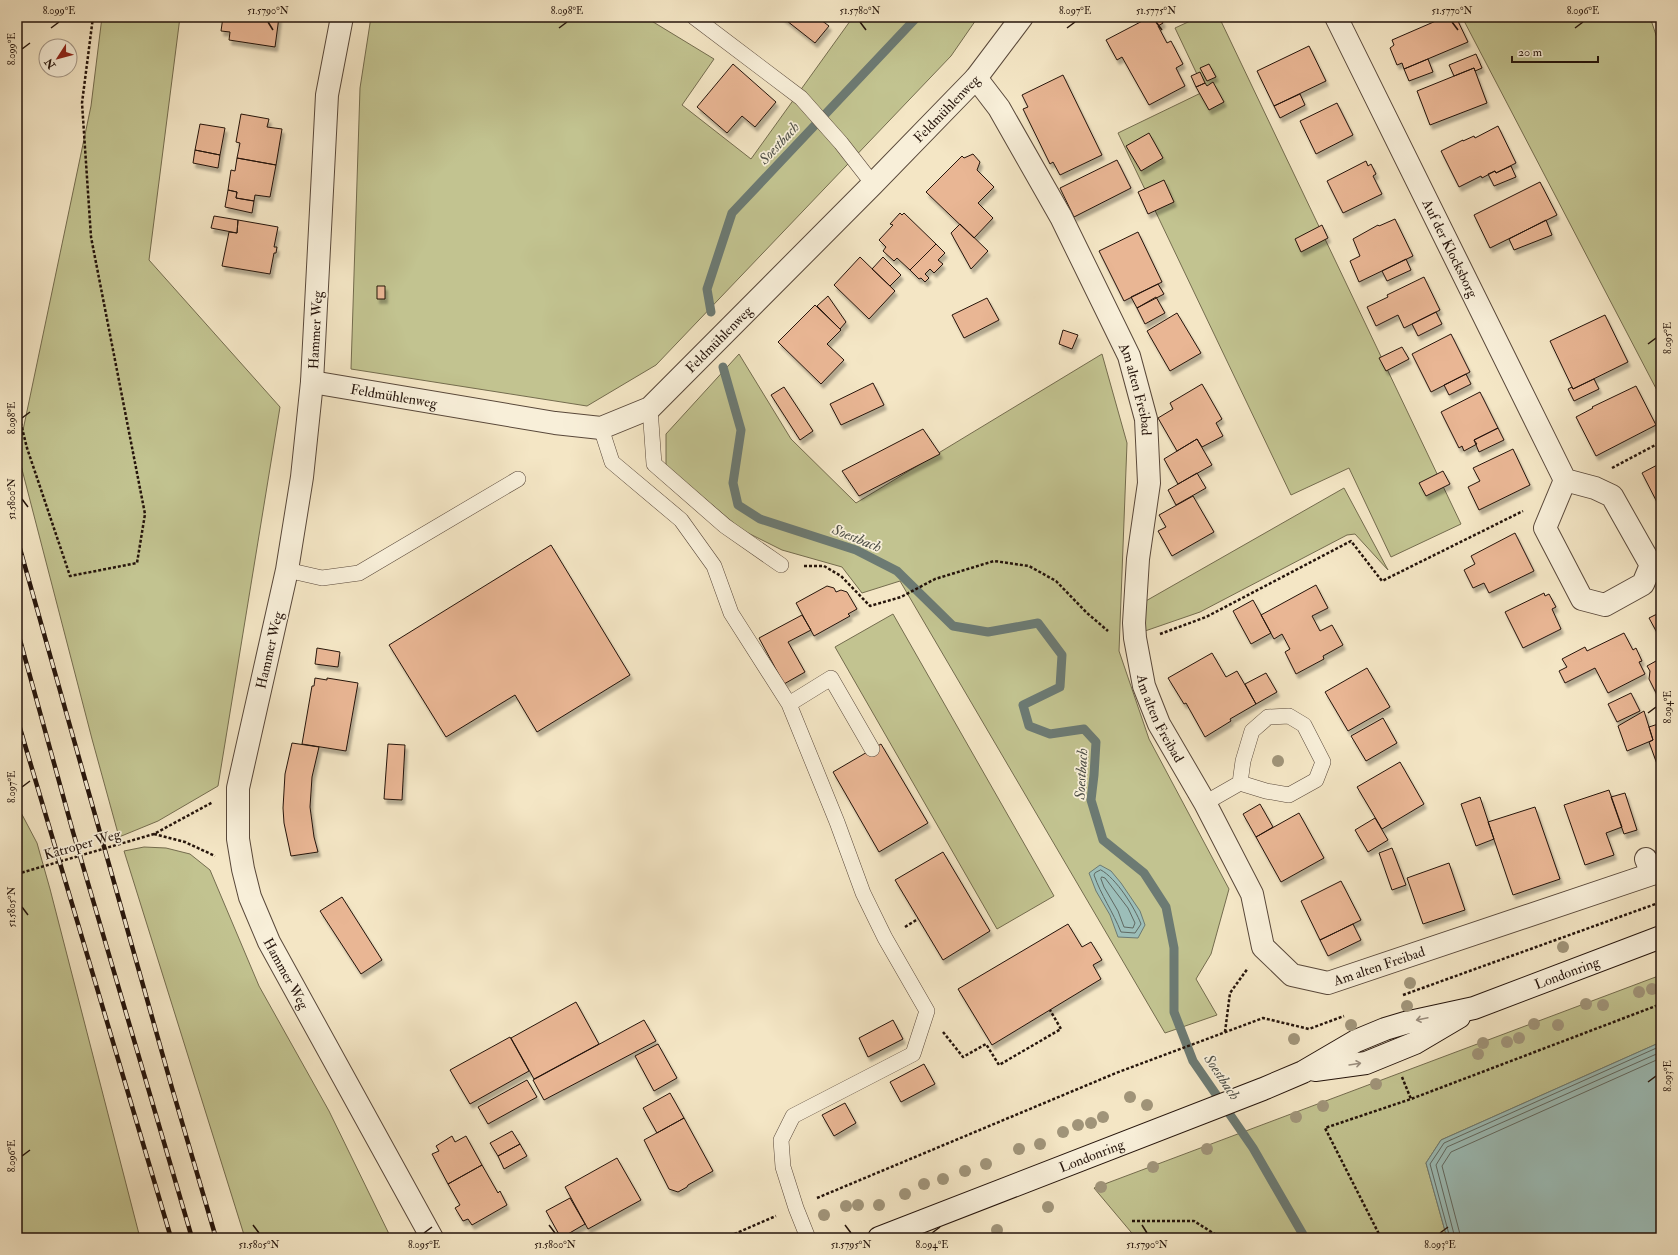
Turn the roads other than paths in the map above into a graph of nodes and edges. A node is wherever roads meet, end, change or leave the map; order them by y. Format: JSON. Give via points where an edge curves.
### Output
{"nodes":[{"id":1,"x":342,"y":17,"type":"edge"},
{"id":2,"x":1022,"y":17,"type":"edge"},
{"id":3,"x":1336,"y":17,"type":"edge"},
{"id":4,"x":704,"y":20,"type":"edge"},
{"id":5,"x":976,"y":78,"type":"junction"},
{"id":6,"x":873,"y":184,"type":"junction"},
{"id":7,"x":312,"y":382,"type":"junction"},
{"id":8,"x":650,"y":408,"type":"junction"},
{"id":9,"x":601,"y":428,"type":"junction"},
{"id":10,"x":518,"y":479,"type":"dead end"},
{"id":11,"x":1565,"y":480,"type":"junction"},
{"id":12,"x":781,"y":565,"type":"road end"},
{"id":13,"x":287,"y":570,"type":"junction"},
{"id":14,"x":789,"y":704,"type":"junction"},
{"id":15,"x":872,"y":748,"type":"dead end"},
{"id":16,"x":1240,"y":783,"type":"junction"},
{"id":17,"x":1205,"y":803,"type":"junction"},
{"id":18,"x":1646,"y":858,"type":"dead end"},
{"id":19,"x":1661,"y":937,"type":"edge"},
{"id":20,"x":432,"y":1238,"type":"edge"},
{"id":21,"x":808,"y":1238,"type":"edge"},
{"id":22,"x":879,"y":1238,"type":"edge"}],
"edges":[{"from":1,"to":7,"type":"street","name":"Hammer Weg","via":[[327,95]]},
{"from":2,"to":5,"type":"street","name":"Feldmühlenweg"},
{"from":3,"to":11,"type":"street","name":"Auf der Klocksborg"},
{"from":4,"to":6,"type":"lane","via":[[802,98]]},
{"from":5,"to":6,"type":"street","name":"Feldmühlenweg"},
{"from":5,"to":17,"type":"street","name":"Am alten Freibad","via":[[999,108],[1061,217],[1129,356],[1146,419],[1149,483],[1138,559],[1135,638],[1144,686],[1159,724]]},
{"from":6,"to":8,"type":"street","name":"Feldmühlenweg"},
{"from":7,"to":9,"type":"street","name":"Feldmühlenweg","via":[[554,423]]},
{"from":7,"to":13,"type":"street","name":"Hammer Weg","via":[[302,477]]},
{"from":8,"to":9,"type":"street","name":"Feldmühlenweg"},
{"from":8,"to":12,"type":"lane","via":[[654,464],[725,526]]},
{"from":9,"to":14,"type":"lane","via":[[612,462],[681,520],[714,566],[731,613]]},
{"from":10,"to":13,"type":"lane","via":[[359,573],[322,578]]},
{"from":11,"to":11,"type":"street","via":[[1545,528],[1582,599],[1605,605],[1643,584],[1651,565],[1612,496],[1595,488]]},
{"from":13,"to":20,"type":"street","name":"Hammer Weg","via":[[238,788],[238,840],[243,869],[250,896],[269,942]]},
{"from":14,"to":15,"type":"lane","via":[[831,678]]},
{"from":14,"to":21,"type":"lane","via":[[863,894],[927,1011],[913,1054],[793,1116],[781,1140],[783,1167]]},
{"from":16,"to":16,"type":"lane","via":[[1243,761],[1252,731],[1268,717],[1289,716],[1304,725],[1323,762],[1316,780],[1289,795]]},
{"from":16,"to":17,"type":"lane"},
{"from":17,"to":18,"type":"street","name":"Am alten Freibad","via":[[1252,894],[1263,947],[1292,975],[1328,983],[1652,874]]},
{"from":19,"to":22,"type":"street","name":"Londonring","via":[[1474,1008],[1385,1029],[1356,1041],[1303,1072],[1263,1089]]}]}
